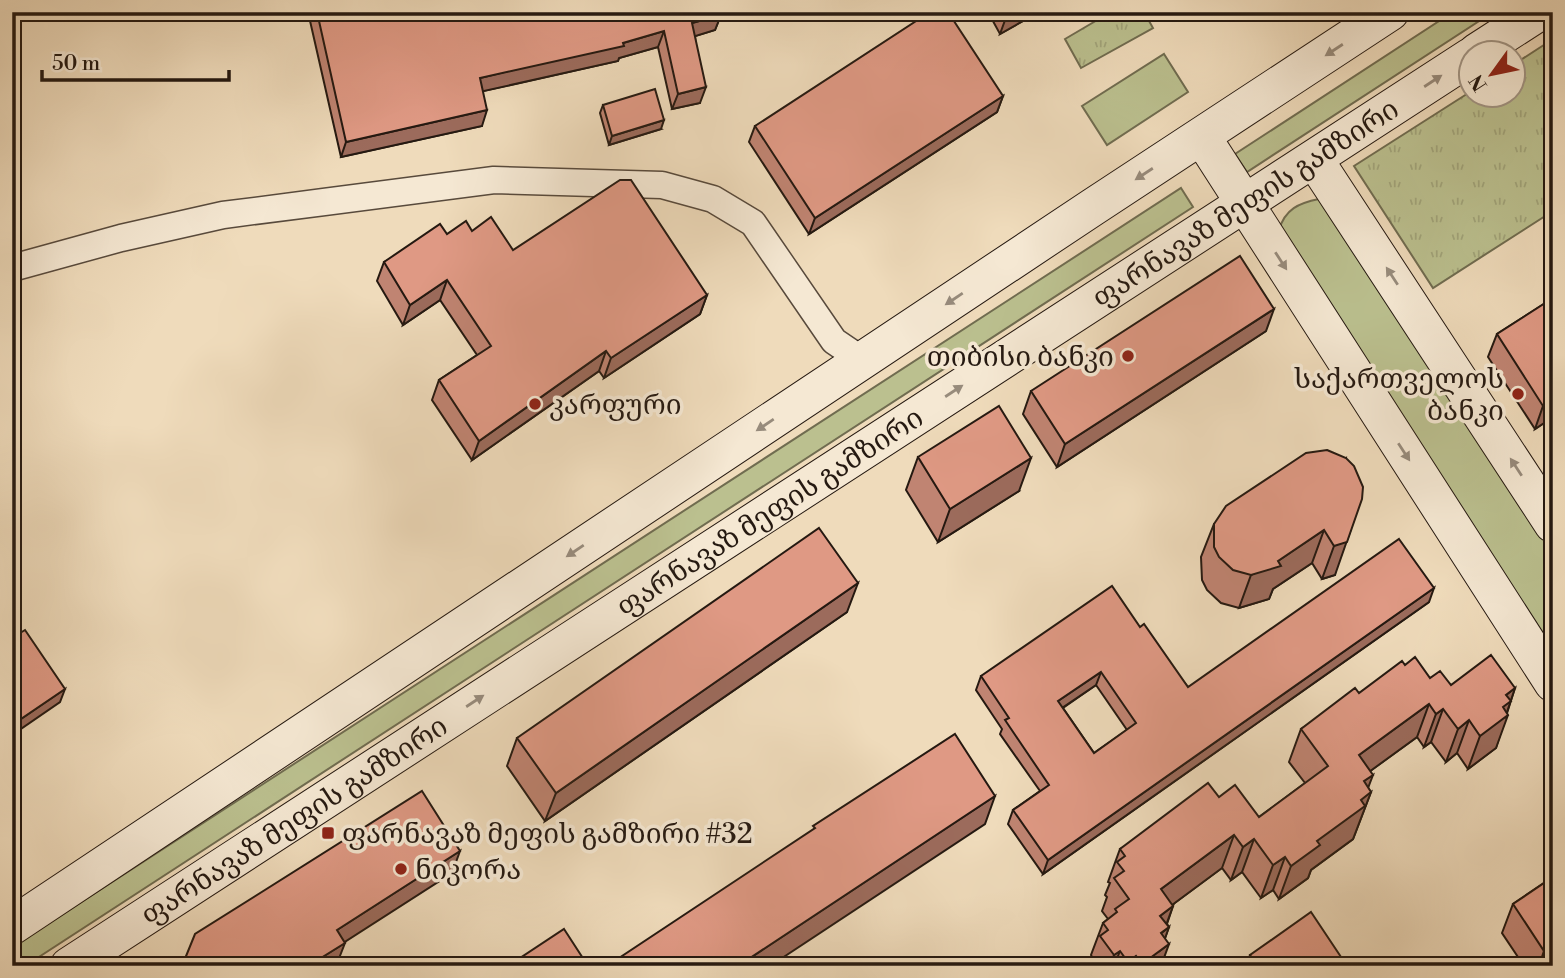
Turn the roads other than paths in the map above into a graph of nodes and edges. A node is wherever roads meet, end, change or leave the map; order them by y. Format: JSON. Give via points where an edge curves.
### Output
{"nodes":[{"id":1,"x":1391,"y":12,"type":"edge"},
{"id":2,"x":1539,"y":12,"type":"edge"},
{"id":3,"x":1499,"y":38,"type":"edge"},
{"id":4,"x":1456,"y":67,"type":"edge"},
{"id":5,"x":1202,"y":138,"type":"junction"},
{"id":6,"x":1314,"y":159,"type":"junction"},
{"id":7,"x":1244,"y":204,"type":"junction"},
{"id":8,"x":12,"y":268,"type":"edge"},
{"id":9,"x":862,"y":360,"type":"junction"},
{"id":10,"x":1553,"y":524,"type":"edge"},
{"id":11,"x":1553,"y":683,"type":"edge"},
{"id":12,"x":12,"y":926,"type":"edge"},
{"id":13,"x":69,"y":966,"type":"edge"}],
"edges":[{"from":1,"to":5,"type":"main road","one_way":true},
{"from":2,"to":3,"type":"main road"},
{"from":6,"to":4,"type":"main road","name":"ფარნავაზ მეფის გამზირი","one_way":true},
{"from":5,"to":7,"type":"main road"},
{"from":5,"to":9,"type":"main road","one_way":true},
{"from":6,"to":7,"type":"main road","name":"ფარნავაზ მეფის გამზირი"},
{"from":10,"to":6,"type":"main road","one_way":true},
{"from":7,"to":11,"type":"main road","one_way":true},
{"from":13,"to":7,"type":"main road","name":"ფარნავაზ მეფის გამზირი","one_way":true},
{"from":8,"to":9,"type":"street","via":[[223,215],[350,198],[494,180],[662,184],[712,199],[753,223],[834,341]]},
{"from":9,"to":12,"type":"main road","one_way":true}]}
